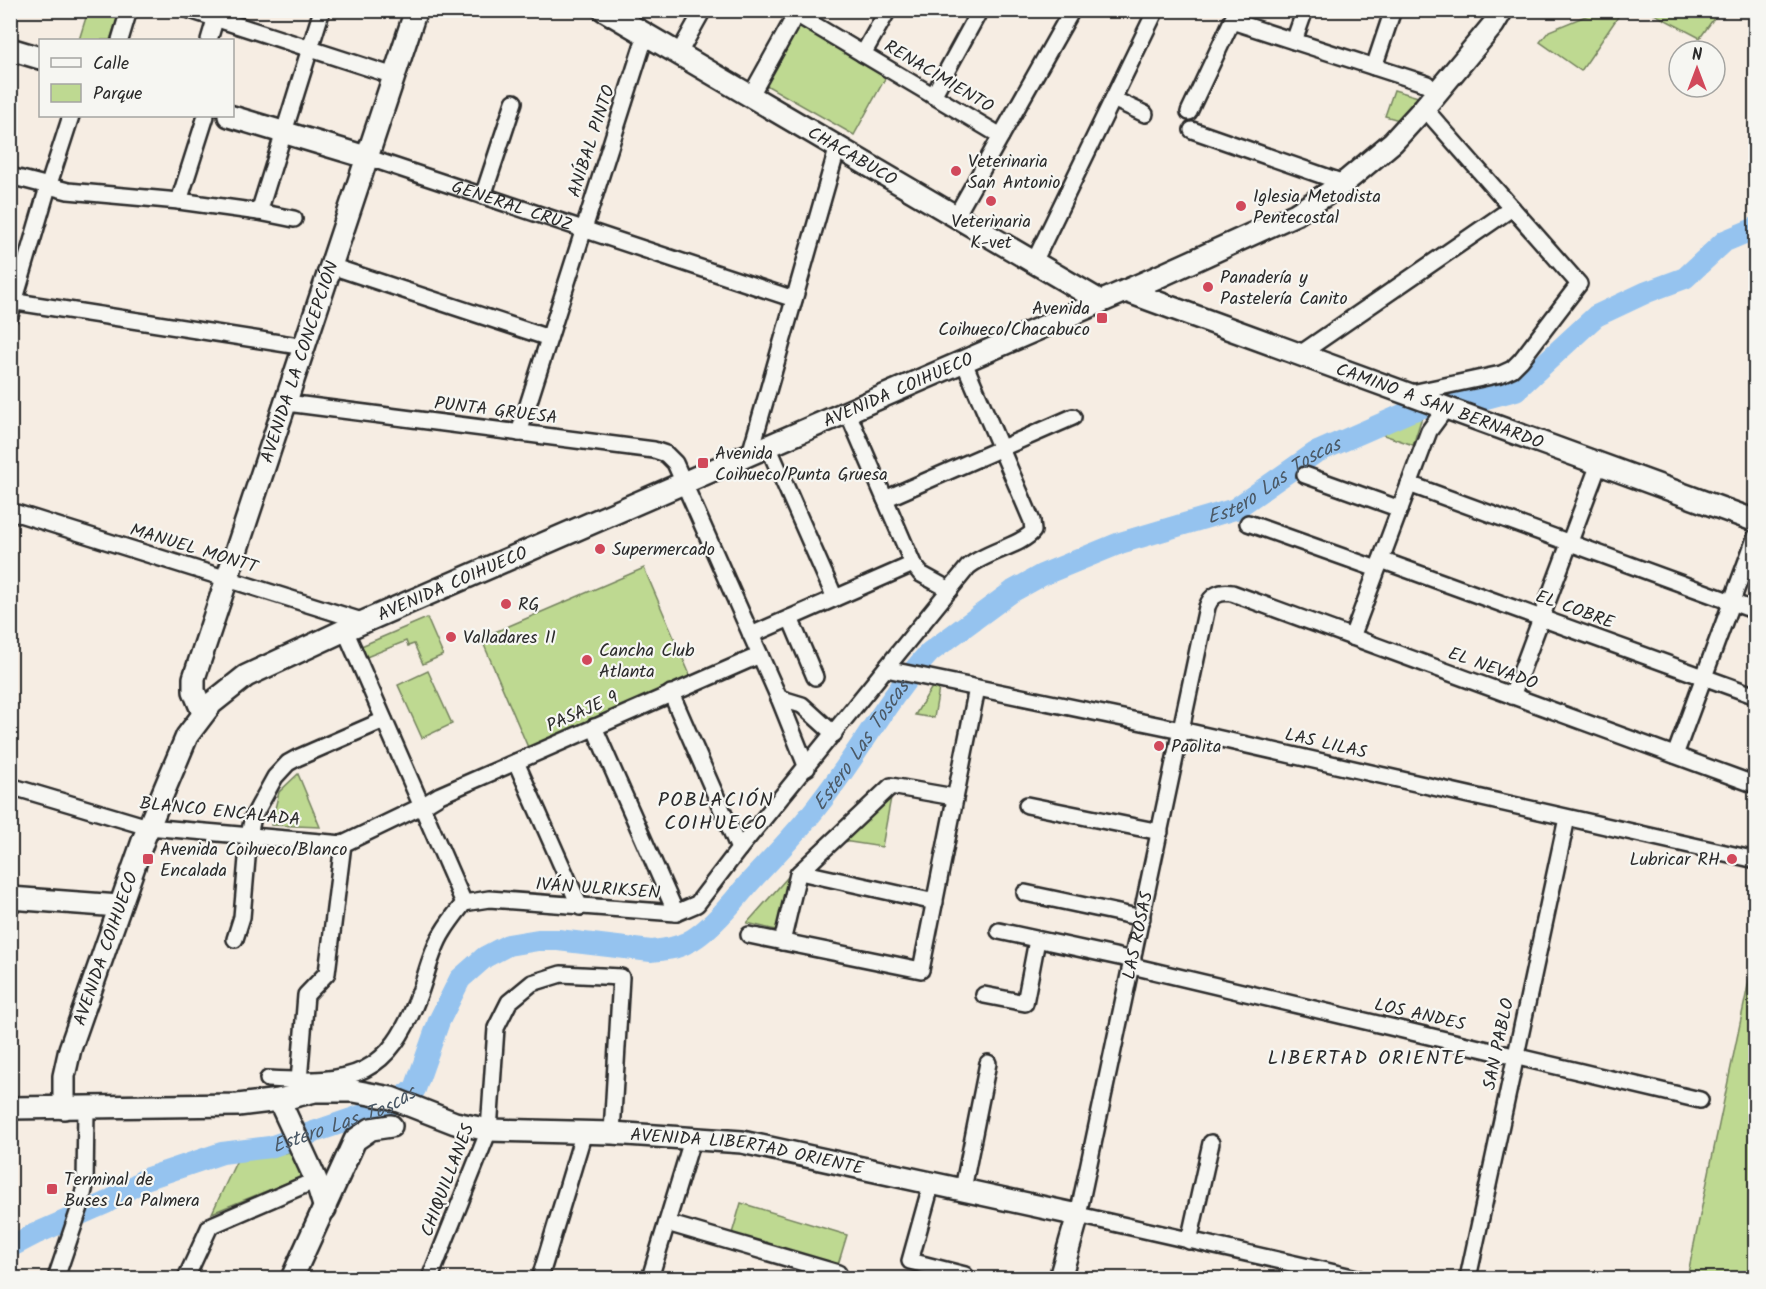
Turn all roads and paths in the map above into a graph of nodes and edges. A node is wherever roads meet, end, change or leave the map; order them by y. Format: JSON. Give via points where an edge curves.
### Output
{"nodes":[{"id":1,"x":129,"y":10,"type":"edge"},
{"id":2,"x":190,"y":10,"type":"edge"},
{"id":3,"x":322,"y":10,"type":"edge"},
{"id":4,"x":416,"y":10,"type":"edge"},
{"id":5,"x":704,"y":10,"type":"edge"},
{"id":6,"x":888,"y":10,"type":"edge"},
{"id":7,"x":980,"y":10,"type":"edge"},
{"id":8,"x":1072,"y":10,"type":"edge"},
{"id":9,"x":1156,"y":10,"type":"edge"},
{"id":10,"x":1305,"y":10,"type":"edge"},
{"id":11,"x":1393,"y":10,"type":"edge"},
{"id":12,"x":1502,"y":10,"type":"edge"},
{"id":13,"x":608,"y":11,"type":"edge"},
{"id":14,"x":797,"y":12,"type":"edge"},
{"id":15,"x":217,"y":14,"type":"edge"},
{"id":16,"x":1234,"y":16,"type":"edge"},
{"id":17,"x":646,"y":34,"type":"junction"},
{"id":18,"x":120,"y":39,"type":"edge"},
{"id":19,"x":209,"y":39,"type":"edge"},
{"id":20,"x":1294,"y":41,"type":"junction"},
{"id":21,"x":10,"y":49,"type":"edge"},
{"id":22,"x":310,"y":49,"type":"junction"},
{"id":23,"x":679,"y":53,"type":"junction"},
{"id":24,"x":863,"y":54,"type":"junction"},
{"id":25,"x":39,"y":58,"type":"edge"},
{"id":26,"x":1374,"y":67,"type":"junction"},
{"id":27,"x":394,"y":76,"type":"junction"},
{"id":28,"x":751,"y":95,"type":"junction"},
{"id":29,"x":933,"y":96,"type":"junction"},
{"id":30,"x":1113,"y":99,"type":"junction"},
{"id":31,"x":1430,"y":101,"type":"junction"},
{"id":32,"x":514,"y":102,"type":"dead end"},
{"id":33,"x":1189,"y":112,"type":"dead end"},
{"id":34,"x":1145,"y":114,"type":"dead end"},
{"id":35,"x":71,"y":117,"type":"edge"},
{"id":36,"x":206,"y":117,"type":"edge"},
{"id":37,"x":233,"y":117,"type":"edge"},
{"id":38,"x":1192,"y":130,"type":"dead end"},
{"id":39,"x":284,"y":132,"type":"junction"},
{"id":40,"x":1001,"y":136,"type":"junction"},
{"id":41,"x":838,"y":146,"type":"junction"},
{"id":42,"x":366,"y":157,"type":"junction"},
{"id":43,"x":10,"y":176,"type":"edge"},
{"id":44,"x":1344,"y":183,"type":"junction"},
{"id":45,"x":48,"y":187,"type":"junction"},
{"id":46,"x":483,"y":196,"type":"junction"},
{"id":47,"x":179,"y":201,"type":"junction"},
{"id":48,"x":1512,"y":208,"type":"junction"},
{"id":49,"x":259,"y":212,"type":"junction"},
{"id":50,"x":956,"y":216,"type":"junction"},
{"id":51,"x":294,"y":219,"type":"dead end"},
{"id":52,"x":584,"y":229,"type":"junction"},
{"id":53,"x":1034,"y":262,"type":"junction"},
{"id":54,"x":331,"y":266,"type":"junction"},
{"id":55,"x":1126,"y":291,"type":"junction"},
{"id":56,"x":794,"y":299,"type":"junction"},
{"id":57,"x":1100,"y":301,"type":"junction"},
{"id":58,"x":12,"y":306,"type":"edge"},
{"id":59,"x":549,"y":338,"type":"junction"},
{"id":60,"x":305,"y":347,"type":"junction"},
{"id":61,"x":1300,"y":354,"type":"junction"},
{"id":62,"x":963,"y":360,"type":"junction"},
{"id":63,"x":1427,"y":401,"type":"junction"},
{"id":64,"x":287,"y":403,"type":"junction"},
{"id":65,"x":847,"y":411,"type":"junction"},
{"id":66,"x":1073,"y":417,"type":"dead end"},
{"id":67,"x":519,"y":433,"type":"junction"},
{"id":68,"x":1001,"y":448,"type":"junction"},
{"id":69,"x":759,"y":450,"type":"junction"},
{"id":70,"x":1599,"y":464,"type":"junction"},
{"id":71,"x":1305,"y":475,"type":"dead end"},
{"id":72,"x":684,"y":483,"type":"junction"},
{"id":73,"x":1409,"y":484,"type":"junction"},
{"id":74,"x":885,"y":499,"type":"junction"},
{"id":75,"x":1400,"y":509,"type":"junction"},
{"id":76,"x":10,"y":511,"type":"edge"},
{"id":77,"x":1755,"y":521,"type":"edge"},
{"id":78,"x":1248,"y":523,"type":"dead end"},
{"id":79,"x":1755,"y":536,"type":"edge"},
{"id":80,"x":1569,"y":543,"type":"junction"},
{"id":81,"x":913,"y":564,"type":"junction"},
{"id":82,"x":1379,"y":565,"type":"junction"},
{"id":83,"x":227,"y":578,"type":"junction"},
{"id":84,"x":950,"y":590,"type":"junction"},
{"id":85,"x":1216,"y":594,"type":"joint"},
{"id":86,"x":835,"y":598,"type":"junction"},
{"id":87,"x":1731,"y":602,"type":"junction"},
{"id":88,"x":1755,"y":611,"type":"edge"},
{"id":89,"x":790,"y":618,"type":"junction"},
{"id":90,"x":1541,"y":618,"type":"junction"},
{"id":91,"x":365,"y":622,"type":"junction"},
{"id":92,"x":345,"y":630,"type":"junction"},
{"id":93,"x":751,"y":635,"type":"junction"},
{"id":94,"x":1352,"y":638,"type":"junction"},
{"id":95,"x":760,"y":655,"type":"junction"},
{"id":96,"x":886,"y":669,"type":"junction"},
{"id":97,"x":814,"y":677,"type":"dead end"},
{"id":98,"x":1704,"y":677,"type":"junction"},
{"id":99,"x":977,"y":688,"type":"junction"},
{"id":100,"x":671,"y":693,"type":"junction"},
{"id":101,"x":1512,"y":696,"type":"junction"},
{"id":102,"x":1755,"y":696,"type":"edge"},
{"id":103,"x":779,"y":698,"type":"junction"},
{"id":104,"x":203,"y":713,"type":"junction"},
{"id":105,"x":384,"y":720,"type":"junction"},
{"id":106,"x":594,"y":727,"type":"junction"},
{"id":107,"x":1181,"y":730,"type":"junction"},
{"id":108,"x":834,"y":734,"type":"junction"},
{"id":109,"x":1675,"y":755,"type":"junction"},
{"id":110,"x":516,"y":762,"type":"junction"},
{"id":111,"x":807,"y":768,"type":"junction"},
{"id":112,"x":1755,"y":785,"type":"edge"},
{"id":113,"x":10,"y":786,"type":"edge"},
{"id":114,"x":954,"y":797,"type":"junction"},
{"id":115,"x":1027,"y":805,"type":"dead end"},
{"id":116,"x":422,"y":806,"type":"junction"},
{"id":117,"x":1567,"y":818,"type":"junction"},
{"id":118,"x":148,"y":827,"type":"junction"},
{"id":119,"x":1160,"y":832,"type":"junction"},
{"id":120,"x":249,"y":835,"type":"junction"},
{"id":121,"x":343,"y":844,"type":"junction"},
{"id":122,"x":740,"y":849,"type":"junction"},
{"id":123,"x":1755,"y":861,"type":"edge"},
{"id":124,"x":800,"y":872,"type":"junction"},
{"id":125,"x":1025,"y":894,"type":"dead end"},
{"id":126,"x":10,"y":898,"type":"edge"},
{"id":127,"x":935,"y":902,"type":"junction"},
{"id":128,"x":464,"y":903,"type":"junction"},
{"id":129,"x":119,"y":906,"type":"junction"},
{"id":130,"x":580,"y":907,"type":"junction"},
{"id":131,"x":675,"y":914,"type":"junction"},
{"id":132,"x":1142,"y":918,"type":"junction"},
{"id":133,"x":999,"y":931,"type":"dead end"},
{"id":134,"x":749,"y":935,"type":"dead end"},
{"id":135,"x":235,"y":939,"type":"dead end"},
{"id":136,"x":1037,"y":940,"type":"junction"},
{"id":137,"x":782,"y":942,"type":"junction"},
{"id":138,"x":1132,"y":963,"type":"junction"},
{"id":139,"x":984,"y":995,"type":"dead end"},
{"id":140,"x":1516,"y":1057,"type":"junction"},
{"id":141,"x":988,"y":1063,"type":"dead end"},
{"id":142,"x":268,"y":1079,"type":"dead end"},
{"id":143,"x":300,"y":1088,"type":"junction"},
{"id":144,"x":1700,"y":1101,"type":"dead end"},
{"id":145,"x":10,"y":1108,"type":"edge"},
{"id":146,"x":64,"y":1108,"type":"junction"},
{"id":147,"x":86,"y":1108,"type":"junction"},
{"id":148,"x":283,"y":1109,"type":"junction"},
{"id":149,"x":391,"y":1126,"type":"dead end"},
{"id":150,"x":489,"y":1130,"type":"junction"},
{"id":151,"x":584,"y":1132,"type":"junction"},
{"id":152,"x":612,"y":1133,"type":"junction"},
{"id":153,"x":693,"y":1137,"type":"junction"},
{"id":154,"x":1211,"y":1143,"type":"dead end"},
{"id":155,"x":316,"y":1180,"type":"junction"},
{"id":156,"x":932,"y":1182,"type":"junction"},
{"id":157,"x":963,"y":1189,"type":"junction"},
{"id":158,"x":325,"y":1209,"type":"junction"},
{"id":159,"x":1078,"y":1215,"type":"junction"},
{"id":160,"x":667,"y":1223,"type":"junction"},
{"id":161,"x":1189,"y":1241,"type":"junction"},
{"id":162,"x":838,"y":1273,"type":"dead end"},
{"id":163,"x":965,"y":1275,"type":"dead end"},
{"id":164,"x":56,"y":1278,"type":"edge"},
{"id":165,"x":186,"y":1278,"type":"edge"},
{"id":166,"x":292,"y":1278,"type":"edge"},
{"id":167,"x":430,"y":1278,"type":"edge"},
{"id":168,"x":540,"y":1278,"type":"edge"},
{"id":169,"x":650,"y":1278,"type":"edge"},
{"id":170,"x":1060,"y":1278,"type":"edge"},
{"id":171,"x":1357,"y":1278,"type":"edge"},
{"id":172,"x":1468,"y":1278,"type":"edge"}],
"edges":[{"from":1,"to":18,"type":"street"},
{"from":2,"to":15,"type":"street"},
{"from":3,"to":22,"type":"street"},
{"from":4,"to":27,"type":"main road","name":"AVENIDA LA CONCEPCIÓN"},
{"from":5,"to":23,"type":"street"},
{"from":6,"to":24,"type":"street"},
{"from":7,"to":29,"type":"street"},
{"from":8,"to":40,"type":"street"},
{"from":9,"to":30,"type":"street"},
{"from":10,"to":20,"type":"street"},
{"from":11,"to":26,"type":"street"},
{"from":12,"to":31,"type":"main road","name":"AVENIDA COIHUECO"},
{"from":13,"to":17,"type":"main road","name":"CHACABUCO"},
{"from":14,"to":24,"type":"street","name":"RENACIMIENTO"},
{"from":14,"to":28,"type":"street","name":"RENACIMIENTO"},
{"from":15,"to":19,"type":"street"},
{"from":15,"to":22,"type":"street"},
{"from":16,"to":20,"type":"street"},
{"from":16,"to":33,"type":"street"},
{"from":17,"to":23,"type":"main road","name":"CHACABUCO"},
{"from":17,"to":52,"type":"street","name":"ANÍBAL PINTO"},
{"from":20,"to":26,"type":"street"},
{"from":21,"to":25,"type":"main road"},
{"from":22,"to":27,"type":"street"},
{"from":22,"to":39,"type":"street"},
{"from":23,"to":28,"type":"main road","name":"CHACABUCO"},
{"from":24,"to":29,"type":"street","name":"RENACIMIENTO"},
{"from":26,"to":31,"type":"street","via":[[1427,84]]},
{"from":27,"to":42,"type":"main road","name":"AVENIDA LA CONCEPCIÓN"},
{"from":28,"to":41,"type":"main road","name":"CHACABUCO"},
{"from":29,"to":40,"type":"street","name":"RENACIMIENTO"},
{"from":30,"to":34,"type":"street"},
{"from":30,"to":53,"type":"street"},
{"from":31,"to":44,"type":"main road","name":"AVENIDA COIHUECO","via":[[1393,142]]},
{"from":31,"to":48,"type":"street"},
{"from":32,"to":46,"type":"street"},
{"from":35,"to":45,"type":"street"},
{"from":36,"to":47,"type":"street"},
{"from":37,"to":39,"type":"main road","name":"GENERAL CRUZ"},
{"from":38,"to":44,"type":"street"},
{"from":39,"to":42,"type":"main road","name":"GENERAL CRUZ"},
{"from":39,"to":49,"type":"street"},
{"from":40,"to":50,"type":"street","name":"RENACIMIENTO"},
{"from":41,"to":50,"type":"main road","name":"CHACABUCO"},
{"from":41,"to":56,"type":"street"},
{"from":42,"to":46,"type":"street","name":"GENERAL CRUZ"},
{"from":42,"to":54,"type":"main road","name":"AVENIDA LA CONCEPCIÓN"},
{"from":43,"to":45,"type":"street"},
{"from":44,"to":55,"type":"main road","name":"AVENIDA COIHUECO","via":[[1282,221]]},
{"from":45,"to":47,"type":"street"},
{"from":45,"to":58,"type":"street"},
{"from":46,"to":52,"type":"street","name":"GENERAL CRUZ"},
{"from":47,"to":49,"type":"street"},
{"from":48,"to":61,"type":"street"},
{"from":48,"to":63,"type":"street","via":[[1579,284],[1512,369]]},
{"from":49,"to":51,"type":"street"},
{"from":50,"to":53,"type":"main road","name":"CHACABUCO"},
{"from":52,"to":56,"type":"street","name":"GENERAL CRUZ"},
{"from":52,"to":59,"type":"street","name":"ANÍBAL PINTO"},
{"from":53,"to":57,"type":"main road","name":"CHACABUCO"},
{"from":54,"to":59,"type":"street"},
{"from":54,"to":60,"type":"main road","name":"AVENIDA LA CONCEPCIÓN"},
{"from":55,"to":57,"type":"main road","name":"AVENIDA COIHUECO"},
{"from":55,"to":61,"type":"main road","name":"CAMINO A SAN BERNARDO"},
{"from":56,"to":69,"type":"street"},
{"from":57,"to":62,"type":"main road","name":"AVENIDA COIHUECO"},
{"from":58,"to":60,"type":"street"},
{"from":59,"to":67,"type":"street","name":"ANÍBAL PINTO"},
{"from":60,"to":64,"type":"main road","name":"AVENIDA LA CONCEPCIÓN"},
{"from":61,"to":63,"type":"main road","name":"CAMINO A SAN BERNARDO"},
{"from":62,"to":65,"type":"main road","name":"AVENIDA COIHUECO"},
{"from":62,"to":68,"type":"street"},
{"from":63,"to":70,"type":"main road","name":"CAMINO A SAN BERNARDO"},
{"from":63,"to":73,"type":"street","via":[[1429,431]]},
{"from":64,"to":67,"type":"street","name":"PUNTA GRUESA"},
{"from":64,"to":83,"type":"main road","name":"AVENIDA LA CONCEPCIÓN"},
{"from":65,"to":69,"type":"main road","name":"AVENIDA COIHUECO"},
{"from":65,"to":74,"type":"street"},
{"from":66,"to":68,"type":"street"},
{"from":67,"to":72,"type":"street","name":"PUNTA GRUESA","via":[[660,451],[675,463]]},
{"from":68,"to":74,"type":"street"},
{"from":68,"to":84,"type":"street","name":"IVÁN ULRIKSEN","via":[[1033,531],[1026,538],[975,561]]},
{"from":69,"to":72,"type":"main road","name":"AVENIDA COIHUECO"},
{"from":69,"to":86,"type":"street"},
{"from":70,"to":77,"type":"main road","name":"CAMINO A SAN BERNARDO"},
{"from":70,"to":80,"type":"street"},
{"from":71,"to":75,"type":"street"},
{"from":72,"to":91,"type":"main road","name":"AVENIDA COIHUECO"},
{"from":72,"to":93,"type":"street","name":"PUNTA GRUESA"},
{"from":73,"to":75,"type":"street"},
{"from":73,"to":80,"type":"street"},
{"from":74,"to":81,"type":"street"},
{"from":75,"to":82,"type":"street"},
{"from":76,"to":83,"type":"street","name":"MANUEL MONTT"},
{"from":78,"to":82,"type":"street","name":"EL COBRE"},
{"from":79,"to":87,"type":"street"},
{"from":80,"to":87,"type":"street"},
{"from":80,"to":90,"type":"street"},
{"from":81,"to":84,"type":"street","via":[[921,574]]},
{"from":81,"to":86,"type":"street"},
{"from":82,"to":90,"type":"street","name":"EL COBRE"},
{"from":82,"to":94,"type":"street"},
{"from":83,"to":91,"type":"street","name":"MANUEL MONTT"},
{"from":83,"to":104,"type":"main road","name":"AVENIDA LA CONCEPCIÓN","via":[[194,678],[194,691]]},
{"from":84,"to":96,"type":"street","name":"IVÁN ULRIKSEN"},
{"from":85,"to":94,"type":"street","name":"EL NEVADO","via":[[1232,593]]},
{"from":85,"to":107,"type":"street","name":"LAS ROSAS","via":[[1207,607]]},
{"from":86,"to":89,"type":"street"},
{"from":87,"to":88,"type":"street"},
{"from":87,"to":98,"type":"street"},
{"from":89,"to":93,"type":"street"},
{"from":89,"to":97,"type":"street"},
{"from":90,"to":98,"type":"street","name":"EL COBRE"},
{"from":90,"to":101,"type":"street"},
{"from":91,"to":92,"type":"main road","name":"AVENIDA COIHUECO"},
{"from":92,"to":104,"type":"main road","name":"AVENIDA COIHUECO","via":[[246,676]]},
{"from":92,"to":105,"type":"street"},
{"from":93,"to":95,"type":"street","name":"PUNTA GRUESA"},
{"from":94,"to":101,"type":"street","name":"EL NEVADO"},
{"from":95,"to":100,"type":"street","name":"PASAJE 9"},
{"from":95,"to":103,"type":"street","name":"PUNTA GRUESA"},
{"from":96,"to":99,"type":"street","name":"LAS LILAS"},
{"from":96,"to":108,"type":"street","name":"IVÁN ULRIKSEN"},
{"from":98,"to":102,"type":"street","name":"EL COBRE"},
{"from":98,"to":109,"type":"street"},
{"from":99,"to":107,"type":"street","name":"LAS LILAS"},
{"from":99,"to":114,"type":"street"},
{"from":100,"to":106,"type":"street","name":"PASAJE 9"},
{"from":100,"to":122,"type":"street"},
{"from":101,"to":109,"type":"street","name":"EL NEVADO"},
{"from":103,"to":108,"type":"street","via":[[802,705]]},
{"from":103,"to":111,"type":"street","name":"PUNTA GRUESA"},
{"from":104,"to":118,"type":"main road","name":"AVENIDA COIHUECO","via":[[180,749]]},
{"from":105,"to":116,"type":"street"},
{"from":105,"to":120,"type":"street","via":[[288,763],[267,790]]},
{"from":106,"to":110,"type":"street","name":"PASAJE 9"},
{"from":106,"to":131,"type":"street"},
{"from":107,"to":117,"type":"street","name":"LAS LILAS"},
{"from":107,"to":119,"type":"street","name":"LAS ROSAS"},
{"from":108,"to":111,"type":"street","name":"IVÁN ULRIKSEN"},
{"from":109,"to":112,"type":"street","name":"EL NEVADO"},
{"from":110,"to":116,"type":"street","name":"PASAJE 9"},
{"from":110,"to":130,"type":"street"},
{"from":111,"to":122,"type":"street","name":"IVÁN ULRIKSEN"},
{"from":113,"to":118,"type":"street","name":"BLANCO ENCALADA"},
{"from":114,"to":124,"type":"street","via":[[891,786]]},
{"from":114,"to":127,"type":"street"},
{"from":115,"to":119,"type":"street"},
{"from":116,"to":121,"type":"street"},
{"from":116,"to":128,"type":"street"},
{"from":117,"to":123,"type":"street","name":"LAS LILAS"},
{"from":117,"to":140,"type":"street","name":"SAN PABLO"},
{"from":118,"to":120,"type":"street","name":"BLANCO ENCALADA"},
{"from":118,"to":129,"type":"main road","name":"AVENIDA COIHUECO"},
{"from":119,"to":132,"type":"street","name":"LAS ROSAS"},
{"from":120,"to":121,"type":"street","name":"BLANCO ENCALADA"},
{"from":120,"to":135,"type":"street","via":[[243,909]]},
{"from":121,"to":143,"type":"street","via":[[327,973],[306,995]]},
{"from":122,"to":131,"type":"street","name":"IVÁN ULRIKSEN","via":[[697,904]]},
{"from":124,"to":127,"type":"street"},
{"from":124,"to":137,"type":"street"},
{"from":125,"to":132,"type":"street"},
{"from":126,"to":129,"type":"main road"},
{"from":127,"to":137,"type":"street","via":[[921,970]]},
{"from":128,"to":130,"type":"street","name":"IVÁN ULRIKSEN","via":[[489,899]]},
{"from":128,"to":143,"type":"street","via":[[441,934],[405,1030],[394,1047],[356,1074]]},
{"from":129,"to":146,"type":"main road","name":"AVENIDA COIHUECO","via":[[66,1063]]},
{"from":130,"to":131,"type":"street","name":"IVÁN ULRIKSEN"},
{"from":132,"to":138,"type":"street","name":"LAS ROSAS"},
{"from":133,"to":136,"type":"street","name":"LOS ANDES"},
{"from":134,"to":137,"type":"street"},
{"from":136,"to":138,"type":"street","name":"LOS ANDES"},
{"from":136,"to":139,"type":"street","via":[[1025,1003]]},
{"from":138,"to":140,"type":"street","name":"LOS ANDES"},
{"from":138,"to":159,"type":"street","name":"LAS ROSAS"},
{"from":140,"to":144,"type":"street","name":"LOS ANDES"},
{"from":140,"to":172,"type":"street","name":"SAN PABLO"},
{"from":141,"to":157,"type":"street"},
{"from":142,"to":143,"type":"street"},
{"from":143,"to":148,"type":"main road","name":"AVENIDA LIBERTAD ORIENTE"},
{"from":143,"to":150,"type":"main road","name":"AVENIDA LIBERTAD ORIENTE","via":[[391,1098],[455,1123]]},
{"from":145,"to":146,"type":"main road","name":"AVENIDA LIBERTAD ORIENTE"},
{"from":146,"to":147,"type":"main road","name":"AVENIDA LIBERTAD ORIENTE"},
{"from":147,"to":148,"type":"main road","name":"AVENIDA LIBERTAD ORIENTE","via":[[238,1105]]},
{"from":147,"to":164,"type":"street","via":[[85,1186]]},
{"from":148,"to":155,"type":"main road"},
{"from":149,"to":158,"type":"main road","via":[[371,1129],[355,1140]]},
{"from":150,"to":151,"type":"main road","name":"AVENIDA LIBERTAD ORIENTE"},
{"from":150,"to":152,"type":"street","name":"CHIQUILLANES","via":[[496,1028],[509,1002],[532,983],[561,974],[621,977]]},
{"from":150,"to":167,"type":"street","name":"CHIQUILLANES"},
{"from":151,"to":152,"type":"main road","name":"AVENIDA LIBERTAD ORIENTE"},
{"from":151,"to":168,"type":"street"},
{"from":152,"to":153,"type":"main road","name":"AVENIDA LIBERTAD ORIENTE"},
{"from":153,"to":156,"type":"main road","name":"AVENIDA LIBERTAD ORIENTE","via":[[769,1146]]},
{"from":153,"to":160,"type":"street"},
{"from":154,"to":161,"type":"street"},
{"from":155,"to":158,"type":"main road"},
{"from":155,"to":165,"type":"street","via":[[210,1226]]},
{"from":156,"to":157,"type":"main road","name":"AVENIDA LIBERTAD ORIENTE"},
{"from":156,"to":163,"type":"street","via":[[910,1261]]},
{"from":157,"to":159,"type":"main road","name":"AVENIDA LIBERTAD ORIENTE"},
{"from":158,"to":166,"type":"main road"},
{"from":159,"to":161,"type":"street","name":"AVENIDA LIBERTAD ORIENTE"},
{"from":159,"to":170,"type":"main road","name":"LAS ROSAS"},
{"from":160,"to":162,"type":"street"},
{"from":160,"to":169,"type":"street"},
{"from":161,"to":171,"type":"street","name":"AVENIDA LIBERTAD ORIENTE"}]}
